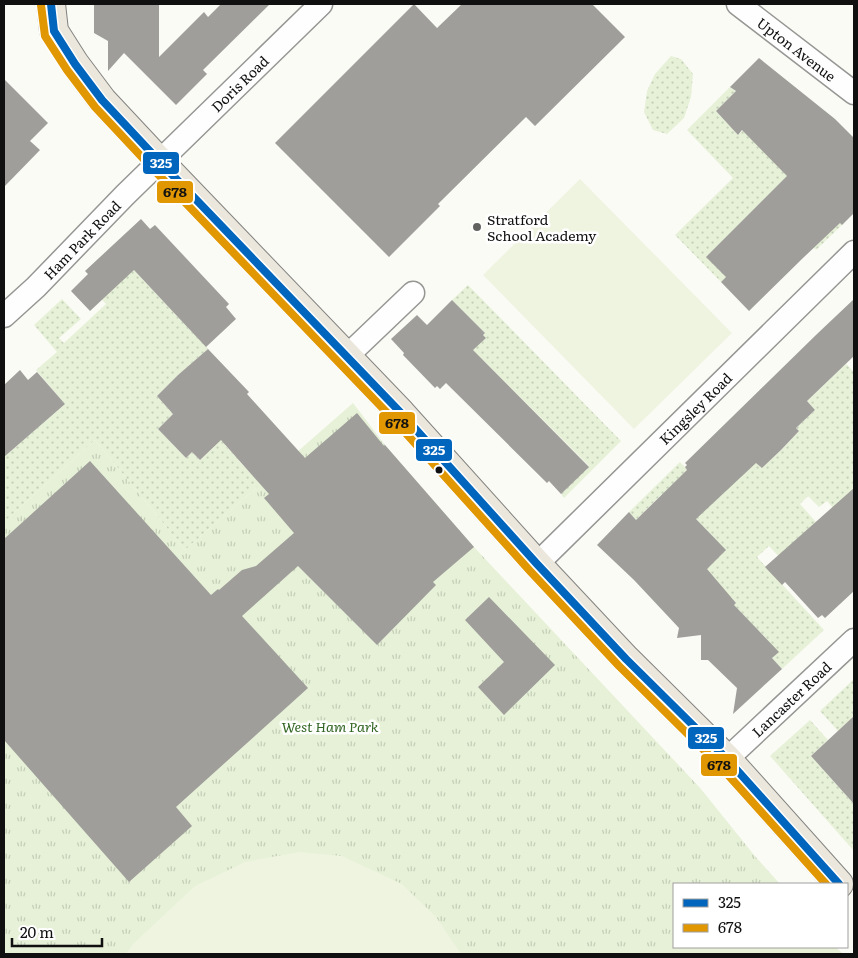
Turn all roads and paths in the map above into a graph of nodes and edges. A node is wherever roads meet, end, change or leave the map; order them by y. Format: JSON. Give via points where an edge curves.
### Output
{"nodes":[{"id":1,"x":51,"y":4,"type":"edge"},
{"id":2,"x":321,"y":4,"type":"edge"},
{"id":3,"x":738,"y":4,"type":"edge"},
{"id":4,"x":854,"y":93,"type":"edge"},
{"id":5,"x":160,"y":162,"type":"junction"},
{"id":6,"x":854,"y":252,"type":"edge"},
{"id":7,"x":413,"y":294,"type":"dead end"},
{"id":8,"x":4,"y":316,"type":"edge"},
{"id":9,"x":346,"y":357,"type":"junction"},
{"id":10,"x":537,"y":564,"type":"junction"},
{"id":11,"x":854,"y":640,"type":"edge"},
{"id":12,"x":727,"y":759,"type":"junction"},
{"id":13,"x":838,"y":883,"type":"edge"}],
"edges":[{"from":1,"to":5,"type":"main road","via":[[54,31],[74,64],[102,100]]},
{"from":2,"to":5,"type":"street","name":"Doris Road"},
{"from":3,"to":4,"type":"street","name":"Upton Avenue"},
{"from":5,"to":8,"type":"street","name":"Ham Park Road"},
{"from":5,"to":9,"type":"main road"},
{"from":6,"to":10,"type":"street","name":"Kingsley Road"},
{"from":7,"to":9,"type":"street"},
{"from":9,"to":10,"type":"main road"},
{"from":10,"to":12,"type":"main road","via":[[626,659]]},
{"from":11,"to":12,"type":"street","name":"Lancaster Road"},
{"from":12,"to":13,"type":"main road"}]}
